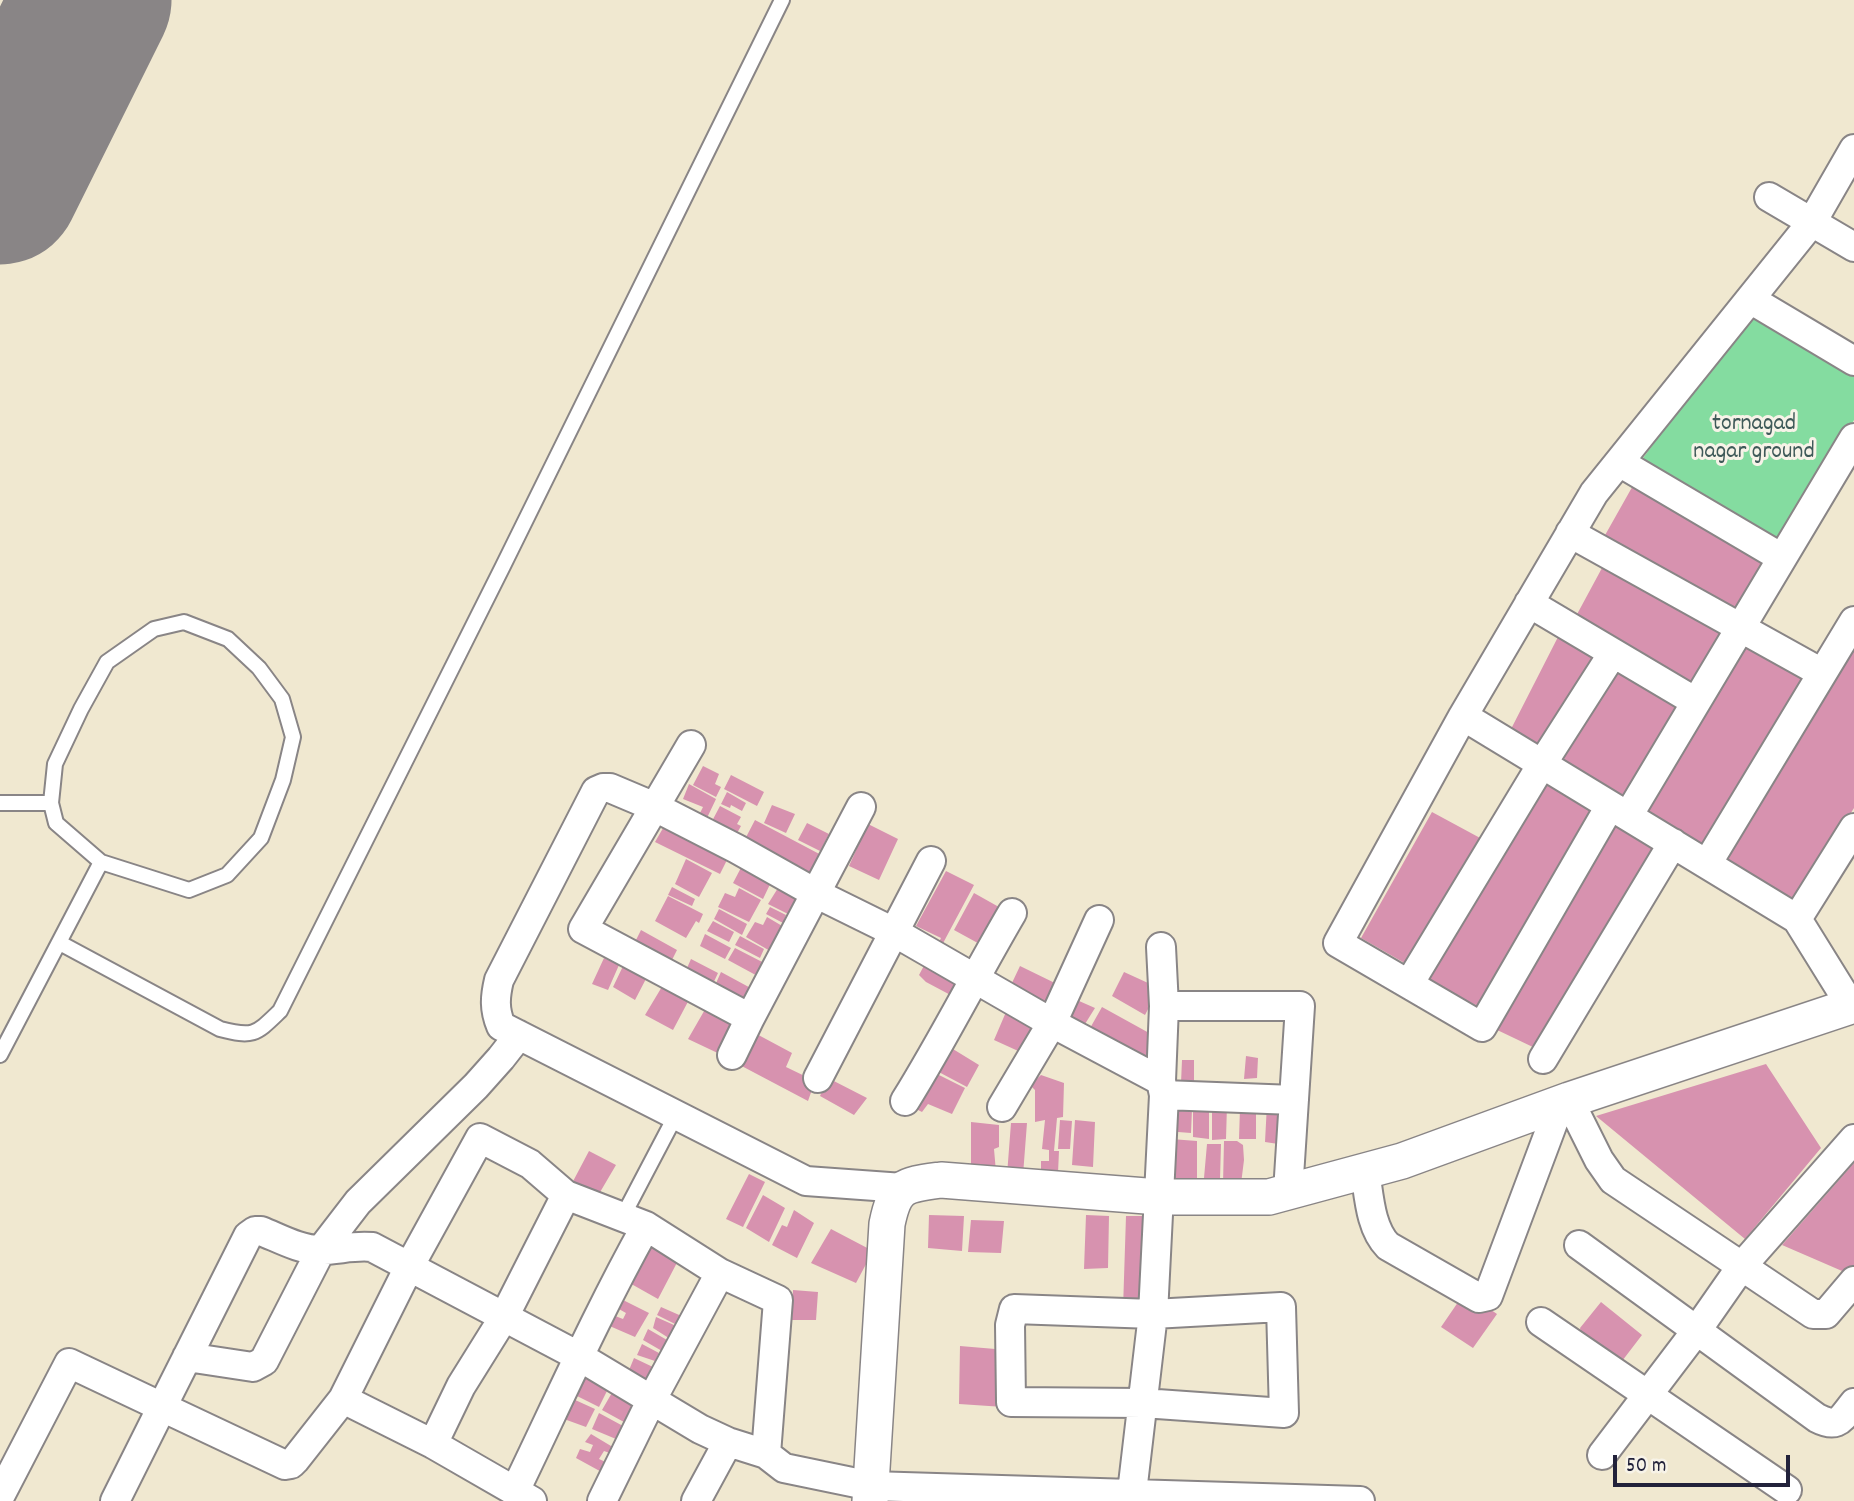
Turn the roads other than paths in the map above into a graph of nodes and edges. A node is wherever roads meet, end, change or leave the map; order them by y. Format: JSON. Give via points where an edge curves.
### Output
{"nodes":[{"id":1,"x":782,"y":0,"type":"edge"},
{"id":2,"x":1854,"y":149,"type":"edge"},
{"id":3,"x":1769,"y":197,"type":"dead end"},
{"id":4,"x":1812,"y":222,"type":"junction"},
{"id":5,"x":1854,"y":247,"type":"edge"},
{"id":6,"x":1750,"y":299,"type":"junction"},
{"id":7,"x":1854,"y":361,"type":"edge"},
{"id":8,"x":1854,"y":438,"type":"edge"},
{"id":9,"x":1619,"y":462,"type":"junction"},
{"id":10,"x":1570,"y":533,"type":"junction"},
{"id":11,"x":1782,"y":558,"type":"junction"},
{"id":12,"x":1530,"y":603,"type":"junction"},
{"id":13,"x":1854,"y":621,"type":"edge"},
{"id":14,"x":1740,"y":628,"type":"junction"},
{"id":15,"x":1613,"y":653,"type":"junction"},
{"id":16,"x":1822,"y":674,"type":"junction"},
{"id":17,"x":1696,"y":702,"type":"junction"},
{"id":18,"x":1463,"y":716,"type":"junction"},
{"id":19,"x":691,"y":745,"type":"dead end"},
{"id":20,"x":1542,"y":764,"type":"junction"},
{"id":21,"x":0,"y":803,"type":"edge"},
{"id":22,"x":51,"y":803,"type":"junction"},
{"id":23,"x":655,"y":807,"type":"junction"},
{"id":24,"x":861,"y":807,"type":"dead end"},
{"id":25,"x":1619,"y":811,"type":"junction"},
{"id":26,"x":1854,"y":828,"type":"edge"},
{"id":27,"x":1673,"y":843,"type":"junction"},
{"id":28,"x":931,"y":861,"type":"dead end"},
{"id":29,"x":101,"y":862,"type":"junction"},
{"id":30,"x":1707,"y":864,"type":"junction"},
{"id":31,"x":817,"y":894,"type":"junction"},
{"id":32,"x":1012,"y":913,"type":"dead end"},
{"id":33,"x":1797,"y":919,"type":"junction"},
{"id":34,"x":1099,"y":920,"type":"dead end"},
{"id":35,"x":894,"y":932,"type":"junction"},
{"id":36,"x":60,"y":943,"type":"junction"},
{"id":37,"x":1161,"y":947,"type":"dead end"},
{"id":38,"x":975,"y":977,"type":"junction"},
{"id":39,"x":1409,"y":984,"type":"junction"},
{"id":40,"x":1853,"y":1005,"type":"edge"},
{"id":41,"x":1164,"y":1006,"type":"junction"},
{"id":42,"x":750,"y":1018,"type":"junction"},
{"id":43,"x":1052,"y":1023,"type":"junction"},
{"id":44,"x":519,"y":1035,"type":"junction"},
{"id":45,"x":0,"y":1055,"type":"edge"},
{"id":46,"x":732,"y":1055,"type":"dead end"},
{"id":47,"x":1543,"y":1059,"type":"dead end"},
{"id":48,"x":818,"y":1078,"type":"dead end"},
{"id":49,"x":1163,"y":1088,"type":"junction"},
{"id":50,"x":1294,"y":1100,"type":"junction"},
{"id":51,"x":905,"y":1101,"type":"dead end"},
{"id":52,"x":1565,"y":1102,"type":"junction"},
{"id":53,"x":1002,"y":1107,"type":"dead end"},
{"id":54,"x":676,"y":1115,"type":"junction"},
{"id":55,"x":1854,"y":1139,"type":"edge"},
{"id":56,"x":1365,"y":1171,"type":"junction"},
{"id":57,"x":904,"y":1188,"type":"junction"},
{"id":58,"x":1289,"y":1192,"type":"junction"},
{"id":59,"x":566,"y":1195,"type":"junction"},
{"id":60,"x":1159,"y":1198,"type":"junction"},
{"id":61,"x":634,"y":1221,"type":"junction"},
{"id":62,"x":1578,"y":1245,"type":"dead end"},
{"id":63,"x":321,"y":1250,"type":"junction"},
{"id":64,"x":409,"y":1267,"type":"junction"},
{"id":65,"x":1741,"y":1267,"type":"junction"},
{"id":66,"x":720,"y":1273,"type":"junction"},
{"id":67,"x":1854,"y":1281,"type":"edge"},
{"id":68,"x":1153,"y":1314,"type":"junction"},
{"id":69,"x":504,"y":1317,"type":"junction"},
{"id":70,"x":1541,"y":1322,"type":"dead end"},
{"id":71,"x":1697,"y":1330,"type":"junction"},
{"id":72,"x":187,"y":1357,"type":"junction"},
{"id":73,"x":580,"y":1357,"type":"junction"},
{"id":74,"x":1647,"y":1396,"type":"junction"},
{"id":75,"x":343,"y":1399,"type":"junction"},
{"id":76,"x":652,"y":1401,"type":"junction"},
{"id":77,"x":1854,"y":1403,"type":"edge"},
{"id":78,"x":1143,"y":1404,"type":"junction"},
{"id":79,"x":162,"y":1407,"type":"junction"},
{"id":80,"x":728,"y":1442,"type":"junction"},
{"id":81,"x":433,"y":1444,"type":"junction"},
{"id":82,"x":766,"y":1454,"type":"junction"},
{"id":83,"x":1602,"y":1455,"type":"dead end"},
{"id":84,"x":1787,"y":1490,"type":"dead end"},
{"id":85,"x":870,"y":1494,"type":"edge"},
{"id":86,"x":0,"y":1496,"type":"edge"},
{"id":87,"x":523,"y":1496,"type":"edge"},
{"id":88,"x":1131,"y":1498,"type":"edge"},
{"id":89,"x":115,"y":1501,"type":"edge"},
{"id":90,"x":602,"y":1501,"type":"edge"},
{"id":91,"x":696,"y":1501,"type":"edge"},
{"id":92,"x":1350,"y":1501,"type":"edge"},
{"id":93,"x":1360,"y":1501,"type":"edge"}],
"edges":[{"from":1,"to":36,"type":"lane","via":[[280,1011],[258,1031],[242,1035],[220,1029]]},
{"from":2,"to":4,"type":"street"},
{"from":3,"to":4,"type":"street"},
{"from":4,"to":5,"type":"street"},
{"from":4,"to":6,"type":"street"},
{"from":6,"to":7,"type":"street"},
{"from":6,"to":9,"type":"street"},
{"from":8,"to":11,"type":"street"},
{"from":9,"to":10,"type":"street"},
{"from":9,"to":11,"type":"street"},
{"from":10,"to":12,"type":"street"},
{"from":10,"to":14,"type":"street"},
{"from":11,"to":14,"type":"street"},
{"from":12,"to":15,"type":"street"},
{"from":12,"to":18,"type":"street"},
{"from":13,"to":16,"type":"street"},
{"from":14,"to":16,"type":"street"},
{"from":14,"to":17,"type":"street"},
{"from":15,"to":17,"type":"street"},
{"from":15,"to":20,"type":"street"},
{"from":16,"to":30,"type":"street"},
{"from":17,"to":25,"type":"street"},
{"from":18,"to":20,"type":"street"},
{"from":18,"to":39,"type":"street","via":[[1338,943]]},
{"from":19,"to":23,"type":"street"},
{"from":20,"to":25,"type":"street"},
{"from":20,"to":39,"type":"street"},
{"from":21,"to":22,"type":"lane"},
{"from":22,"to":29,"type":"lane","via":[[55,822]]},
{"from":22,"to":29,"type":"lane","via":[[55,764],[107,662],[154,629],[184,622],[228,639],[259,668],[282,699],[293,737],[261,838],[227,875],[189,890]]},
{"from":23,"to":31,"type":"street"},
{"from":23,"to":42,"type":"street","via":[[583,929]]},
{"from":23,"to":44,"type":"street","via":[[610,788],[596,791],[499,980],[496,1013],[501,1026]]},
{"from":24,"to":31,"type":"street"},
{"from":25,"to":27,"type":"street"},
{"from":25,"to":39,"type":"street","via":[[1482,1027]]},
{"from":26,"to":33,"type":"street"},
{"from":27,"to":30,"type":"street"},
{"from":27,"to":47,"type":"street"},
{"from":28,"to":35,"type":"street"},
{"from":29,"to":36,"type":"lane"},
{"from":30,"to":33,"type":"street"},
{"from":31,"to":35,"type":"street"},
{"from":31,"to":42,"type":"street"},
{"from":32,"to":38,"type":"street"},
{"from":33,"to":40,"type":"street"},
{"from":34,"to":43,"type":"street"},
{"from":35,"to":38,"type":"street"},
{"from":35,"to":48,"type":"street"},
{"from":36,"to":45,"type":"lane"},
{"from":37,"to":41,"type":"street"},
{"from":38,"to":43,"type":"street"},
{"from":38,"to":51,"type":"street"},
{"from":40,"to":52,"type":"street"},
{"from":41,"to":49,"type":"street"},
{"from":41,"to":50,"type":"street","via":[[1300,1006]]},
{"from":42,"to":46,"type":"street"},
{"from":43,"to":49,"type":"street"},
{"from":43,"to":53,"type":"street"},
{"from":44,"to":54,"type":"street"},
{"from":44,"to":63,"type":"street","via":[[476,1086],[358,1202]]},
{"from":49,"to":50,"type":"street"},
{"from":49,"to":60,"type":"street"},
{"from":50,"to":58,"type":"street"},
{"from":52,"to":56,"type":"street"},
{"from":52,"to":56,"type":"street","via":[[1484,1298],[1388,1246],[1376,1227]]},
{"from":52,"to":65,"type":"street","via":[[1613,1180]]},
{"from":54,"to":57,"type":"street","via":[[806,1181]]},
{"from":54,"to":61,"type":"lane"},
{"from":55,"to":65,"type":"street"},
{"from":56,"to":58,"type":"street"},
{"from":57,"to":60,"type":"street","via":[[942,1180]]},
{"from":57,"to":85,"type":"street","via":[[891,1202],[887,1224]]},
{"from":58,"to":60,"type":"street","via":[[1269,1198]]},
{"from":59,"to":61,"type":"street"},
{"from":59,"to":64,"type":"street","via":[[530,1164],[480,1138]]},
{"from":59,"to":69,"type":"street"},
{"from":60,"to":68,"type":"street"},
{"from":61,"to":66,"type":"street"},
{"from":61,"to":73,"type":"street"},
{"from":62,"to":71,"type":"street"},
{"from":63,"to":64,"type":"street","via":[[372,1247]]},
{"from":63,"to":72,"type":"street","via":[[259,1365]]},
{"from":63,"to":72,"type":"street","via":[[261,1231],[248,1236]]},
{"from":64,"to":69,"type":"street"},
{"from":64,"to":75,"type":"street"},
{"from":65,"to":67,"type":"street","via":[[1819,1315],[1826,1314]]},
{"from":65,"to":71,"type":"street"},
{"from":66,"to":76,"type":"street"},
{"from":66,"to":82,"type":"street","via":[[778,1300]]},
{"from":68,"to":78,"type":"street"},
{"from":68,"to":78,"type":"street","via":[[1014,1308],[1010,1325],[1011,1402]]},
{"from":68,"to":78,"type":"street","via":[[1282,1307],[1284,1413]]},
{"from":69,"to":73,"type":"street"},
{"from":69,"to":81,"type":"street"},
{"from":70,"to":74,"type":"street"},
{"from":71,"to":74,"type":"street"},
{"from":71,"to":77,"type":"street","via":[[1828,1424],[1841,1419]]},
{"from":72,"to":79,"type":"street"},
{"from":73,"to":76,"type":"street"},
{"from":73,"to":87,"type":"street"},
{"from":74,"to":83,"type":"street"},
{"from":74,"to":84,"type":"street"},
{"from":75,"to":79,"type":"street","via":[[295,1460],[285,1465]]},
{"from":75,"to":81,"type":"street"},
{"from":76,"to":80,"type":"street"},
{"from":76,"to":90,"type":"street"},
{"from":78,"to":88,"type":"street"},
{"from":79,"to":86,"type":"street","via":[[69,1363]]},
{"from":79,"to":89,"type":"street"},
{"from":80,"to":82,"type":"street"},
{"from":80,"to":91,"type":"street"},
{"from":81,"to":87,"type":"street"},
{"from":82,"to":85,"type":"street","via":[[784,1468]]},
{"from":85,"to":88,"type":"street"},
{"from":88,"to":92,"type":"street"},
{"from":92,"to":93,"type":"street"}]}
